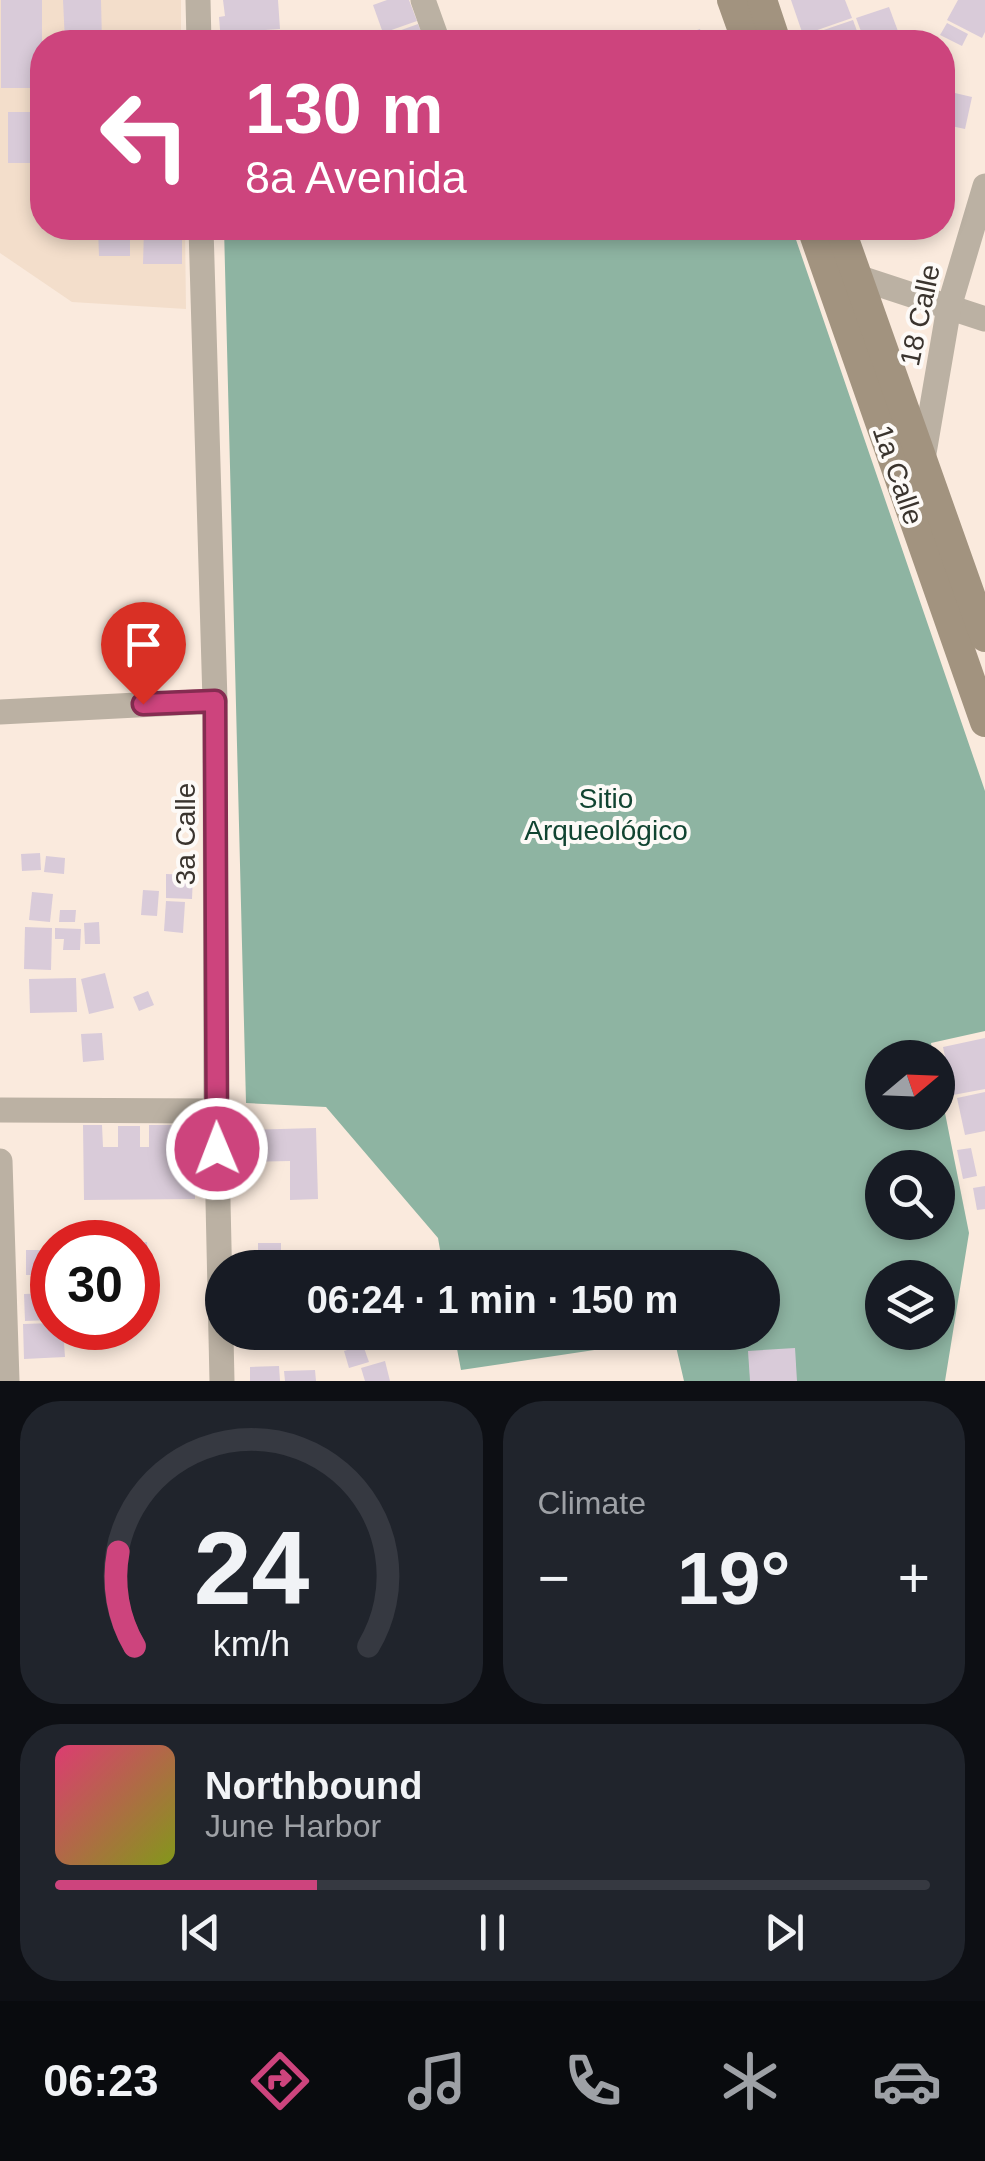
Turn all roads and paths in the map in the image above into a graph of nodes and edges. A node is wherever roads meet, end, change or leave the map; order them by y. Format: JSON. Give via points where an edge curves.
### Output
{"nodes":[{"id":1,"x":198,"y":0,"type":"edge"},
{"id":2,"x":423,"y":0,"type":"edge"},
{"id":3,"x":732,"y":0,"type":"edge"},
{"id":4,"x":762,"y":0,"type":"edge"},
{"id":5,"x":199,"y":30,"type":"edge"},
{"id":6,"x":434,"y":30,"type":"edge"},
{"id":7,"x":743,"y":30,"type":"edge"},
{"id":8,"x":772,"y":30,"type":"edge"},
{"id":9,"x":985,"y":186,"type":"edge"},
{"id":10,"x":201,"y":240,"type":"edge"},
{"id":11,"x":816,"y":240,"type":"edge"},
{"id":12,"x":844,"y":240,"type":"edge"},
{"id":13,"x":857,"y":277,"type":"junction"},
{"id":14,"x":949,"y":307,"type":"junction"},
{"id":15,"x":985,"y":319,"type":"edge"},
{"id":16,"x":923,"y":459,"type":"junction"},
{"id":17,"x":985,"y":638,"type":"edge"},
{"id":18,"x":215,"y":701,"type":"junction"},
{"id":19,"x":0,"y":712,"type":"edge"},
{"id":20,"x":985,"y":722,"type":"edge"},
{"id":21,"x":0,"y":1110,"type":"edge"},
{"id":22,"x":216,"y":1111,"type":"junction"},
{"id":23,"x":0,"y":1161,"type":"edge"},
{"id":24,"x":7,"y":1381,"type":"edge"},
{"id":25,"x":222,"y":1381,"type":"edge"}],
"edges":[{"from":1,"to":5,"type":"street"},
{"from":2,"to":6,"type":"street"},
{"from":3,"to":7,"type":"main road"},
{"from":4,"to":8,"type":"main road"},
{"from":9,"to":14,"type":"street","name":"18 Calle"},
{"from":10,"to":18,"type":"street","name":"3a Calle"},
{"from":11,"to":20,"type":"main road","name":"1a Calle"},
{"from":12,"to":13,"type":"main road","name":"1a Calle"},
{"from":13,"to":14,"type":"street"},
{"from":13,"to":16,"type":"main road","name":"1a Calle"},
{"from":14,"to":15,"type":"street"},
{"from":14,"to":16,"type":"street","name":"18 Calle"},
{"from":16,"to":17,"type":"main road","name":"1a Calle"},
{"from":18,"to":19,"type":"street"},
{"from":18,"to":22,"type":"street","name":"3a Calle"},
{"from":21,"to":22,"type":"street"},
{"from":22,"to":25,"type":"street","name":"3a Calle"},
{"from":23,"to":24,"type":"street"}]}
